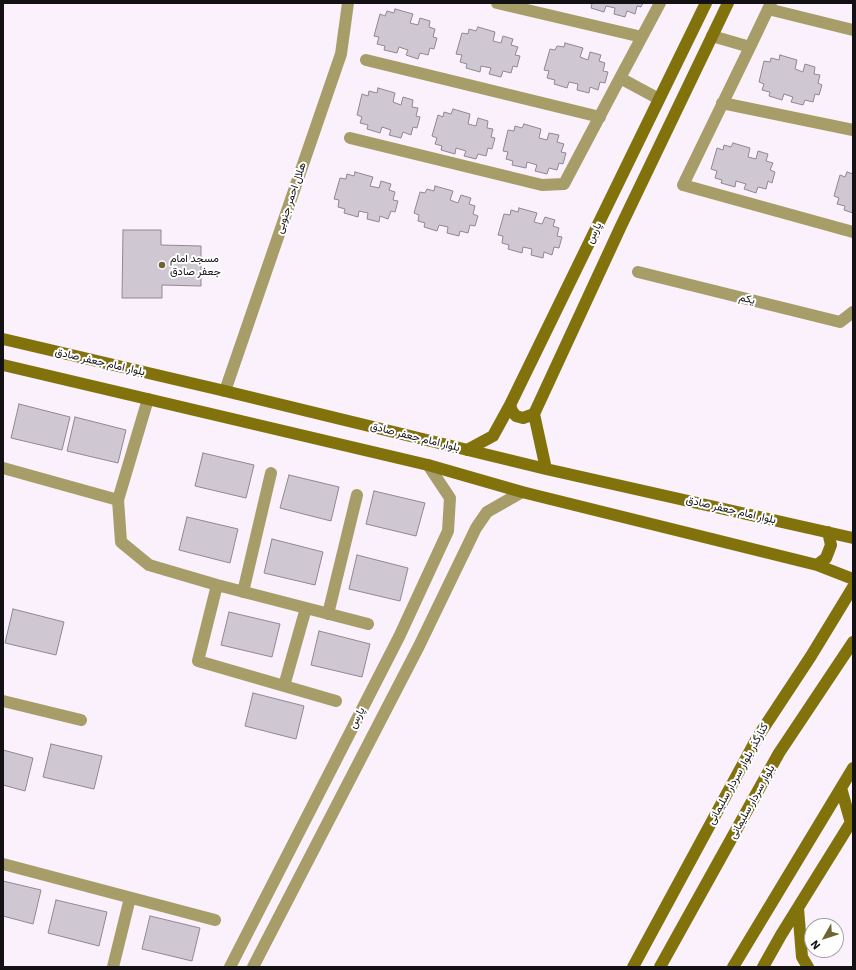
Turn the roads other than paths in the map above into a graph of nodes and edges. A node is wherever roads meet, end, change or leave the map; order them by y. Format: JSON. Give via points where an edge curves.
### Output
{"nodes":[{"id":1,"x":348,"y":3,"type":"edge"},
{"id":2,"x":497,"y":3,"type":"edge"},
{"id":3,"x":660,"y":3,"type":"edge"},
{"id":4,"x":706,"y":3,"type":"edge"},
{"id":5,"x":728,"y":3,"type":"edge"},
{"id":6,"x":770,"y":6,"type":"edge"},
{"id":7,"x":853,"y":30,"type":"edge"},
{"id":8,"x":712,"y":36,"type":"junction"},
{"id":9,"x":642,"y":37,"type":"junction"},
{"id":10,"x":750,"y":47,"type":"junction"},
{"id":11,"x":366,"y":60,"type":"dead end"},
{"id":12,"x":620,"y":78,"type":"junction"},
{"id":13,"x":659,"y":99,"type":"junction"},
{"id":14,"x":722,"y":104,"type":"junction"},
{"id":15,"x":600,"y":117,"type":"junction"},
{"id":16,"x":853,"y":130,"type":"edge"},
{"id":17,"x":350,"y":138,"type":"dead end"},
{"id":18,"x":853,"y":232,"type":"edge"},
{"id":19,"x":638,"y":272,"type":"dead end"},
{"id":20,"x":853,"y":312,"type":"edge"},
{"id":21,"x":3,"y":340,"type":"edge"},
{"id":22,"x":3,"y":365,"type":"edge"},
{"id":23,"x":225,"y":391,"type":"junction"},
{"id":24,"x":148,"y":399,"type":"junction"},
{"id":25,"x":510,"y":405,"type":"junction"},
{"id":26,"x":534,"y":414,"type":"junction"},
{"id":27,"x":467,"y":450,"type":"junction"},
{"id":28,"x":428,"y":465,"type":"junction"},
{"id":29,"x":3,"y":468,"type":"edge"},
{"id":30,"x":546,"y":469,"type":"junction"},
{"id":31,"x":271,"y":473,"type":"dead end"},
{"id":32,"x":522,"y":492,"type":"junction"},
{"id":33,"x":357,"y":496,"type":"dead end"},
{"id":34,"x":118,"y":500,"type":"junction"},
{"id":35,"x":828,"y":532,"type":"junction"},
{"id":36,"x":853,"y":538,"type":"edge"},
{"id":37,"x":817,"y":565,"type":"junction"},
{"id":38,"x":853,"y":579,"type":"edge"},
{"id":39,"x":217,"y":585,"type":"junction"},
{"id":40,"x":853,"y":587,"type":"edge"},
{"id":41,"x":244,"y":592,"type":"junction"},
{"id":42,"x":306,"y":608,"type":"junction"},
{"id":43,"x":328,"y":614,"type":"junction"},
{"id":44,"x":368,"y":624,"type":"dead end"},
{"id":45,"x":853,"y":642,"type":"edge"},
{"id":46,"x":284,"y":686,"type":"junction"},
{"id":47,"x":3,"y":701,"type":"edge"},
{"id":48,"x":336,"y":701,"type":"dead end"},
{"id":49,"x":81,"y":720,"type":"dead end"},
{"id":50,"x":853,"y":768,"type":"edge"},
{"id":51,"x":841,"y":788,"type":"junction"},
{"id":52,"x":852,"y":821,"type":"edge"},
{"id":53,"x":3,"y":864,"type":"edge"},
{"id":54,"x":130,"y":898,"type":"junction"},
{"id":55,"x":798,"y":908,"type":"junction"},
{"id":56,"x":215,"y":920,"type":"dead end"},
{"id":57,"x":113,"y":967,"type":"edge"},
{"id":58,"x":230,"y":967,"type":"edge"},
{"id":59,"x":253,"y":967,"type":"edge"},
{"id":60,"x":633,"y":967,"type":"edge"},
{"id":61,"x":660,"y":967,"type":"edge"},
{"id":62,"x":733,"y":967,"type":"edge"},
{"id":63,"x":763,"y":967,"type":"edge"},
{"id":64,"x":808,"y":967,"type":"edge"}],
"edges":[{"from":1,"to":23,"type":"street","name":"هلال احمر جنوبی","via":[[341,54]]},
{"from":2,"to":9,"type":"street"},
{"from":3,"to":9,"type":"street"},
{"from":4,"to":13,"type":"street","name":"پارس"},
{"from":5,"to":8,"type":"street","name":"پارس"},
{"from":6,"to":7,"type":"street"},
{"from":6,"to":10,"type":"street"},
{"from":8,"to":10,"type":"street"},
{"from":8,"to":26,"type":"street","name":"پارس","via":[[617,233]]},
{"from":9,"to":12,"type":"street"},
{"from":10,"to":14,"type":"street"},
{"from":11,"to":15,"type":"street"},
{"from":12,"to":13,"type":"street"},
{"from":12,"to":15,"type":"street"},
{"from":13,"to":25,"type":"street","name":"پارس"},
{"from":14,"to":16,"type":"street"},
{"from":14,"to":18,"type":"street","via":[[682,185]]},
{"from":15,"to":17,"type":"street","via":[[564,184],[542,184]]},
{"from":19,"to":20,"type":"street","name":"یکم","via":[[840,322]]},
{"from":21,"to":23,"type":"street","name":"بلوار امام جعفر صادق"},
{"from":22,"to":24,"type":"street"},
{"from":23,"to":27,"type":"street","name":"بلوار امام جعفر صادق"},
{"from":24,"to":28,"type":"street"},
{"from":24,"to":34,"type":"street"},
{"from":25,"to":26,"type":"street","via":[[516,416],[522,418]]},
{"from":25,"to":27,"type":"street","name":"پارس","via":[[493,436]]},
{"from":26,"to":30,"type":"street"},
{"from":27,"to":30,"type":"street","name":"بلوار امام جعفر صادق"},
{"from":28,"to":32,"type":"street"},
{"from":28,"to":58,"type":"street","name":"پارس","via":[[450,498],[448,531],[399,637]]},
{"from":29,"to":34,"type":"street"},
{"from":30,"to":35,"type":"street","name":"بلوار امام جعفر صادق"},
{"from":31,"to":41,"type":"street"},
{"from":32,"to":37,"type":"street"},
{"from":32,"to":59,"type":"street","name":"پارس","via":[[487,512],[476,528],[419,646]]},
{"from":33,"to":43,"type":"street"},
{"from":34,"to":39,"type":"street","via":[[121,542],[149,565]]},
{"from":35,"to":36,"type":"street","name":"بلوار امام جعفر صادق"},
{"from":35,"to":37,"type":"street","via":[[831,545],[826,558]]},
{"from":37,"to":38,"type":"street"},
{"from":39,"to":41,"type":"street"},
{"from":39,"to":46,"type":"street","via":[[198,661]]},
{"from":40,"to":60,"type":"street","name":"کنارگذر بلوار سردار سلیمانی","via":[[757,738]]},
{"from":41,"to":42,"type":"street"},
{"from":42,"to":43,"type":"street"},
{"from":42,"to":46,"type":"street"},
{"from":43,"to":44,"type":"street"},
{"from":45,"to":61,"type":"street","name":"بلوار سردار سلیمانی","via":[[779,753]]},
{"from":46,"to":48,"type":"street"},
{"from":47,"to":49,"type":"street"},
{"from":50,"to":51,"type":"street"},
{"from":51,"to":52,"type":"street"},
{"from":51,"to":62,"type":"street"},
{"from":52,"to":55,"type":"street"},
{"from":53,"to":54,"type":"street"},
{"from":54,"to":56,"type":"street"},
{"from":54,"to":57,"type":"street"},
{"from":55,"to":63,"type":"street"},
{"from":55,"to":64,"type":"street","via":[[802,957]]}]}
